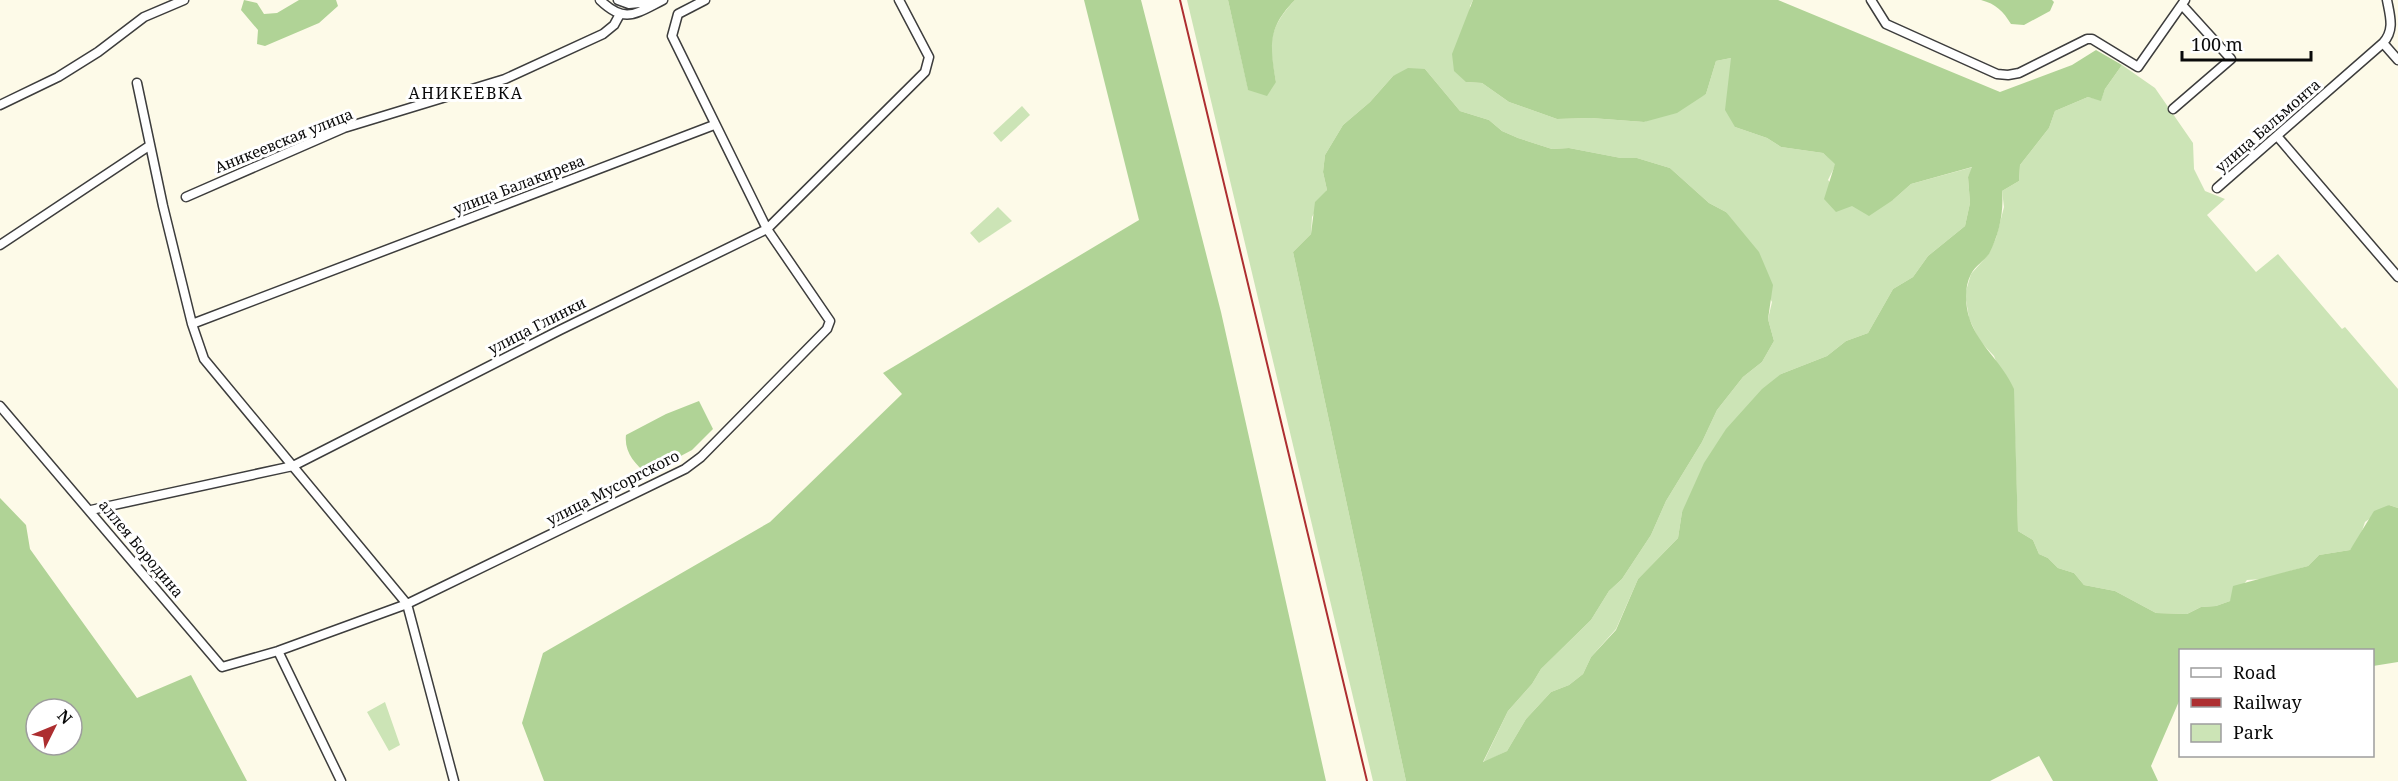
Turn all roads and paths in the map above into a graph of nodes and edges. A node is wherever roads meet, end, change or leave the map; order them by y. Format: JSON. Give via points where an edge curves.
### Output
{"nodes":[{"id":1,"x":184,"y":0,"type":"edge"},
{"id":2,"x":600,"y":0,"type":"edge"},
{"id":3,"x":618,"y":0,"type":"edge"},
{"id":4,"x":661,"y":0,"type":"edge"},
{"id":5,"x":705,"y":0,"type":"edge"},
{"id":6,"x":899,"y":0,"type":"edge"},
{"id":7,"x":1871,"y":0,"type":"edge"},
{"id":8,"x":2387,"y":0,"type":"edge"},
{"id":9,"x":2184,"y":2,"type":"edge"},
{"id":10,"x":620,"y":14,"type":"junction"},
{"id":11,"x":2384,"y":43,"type":"junction"},
{"id":12,"x":2398,"y":60,"type":"edge"},
{"id":13,"x":136,"y":83,"type":"dead end"},
{"id":14,"x":0,"y":105,"type":"edge"},
{"id":15,"x":2173,"y":109,"type":"dead end"},
{"id":16,"x":714,"y":125,"type":"junction"},
{"id":17,"x":2277,"y":136,"type":"junction"},
{"id":18,"x":149,"y":146,"type":"junction"},
{"id":19,"x":2217,"y":188,"type":"dead end"},
{"id":20,"x":186,"y":196,"type":"dead end"},
{"id":21,"x":767,"y":229,"type":"junction"},
{"id":22,"x":0,"y":245,"type":"edge"},
{"id":23,"x":2398,"y":278,"type":"edge"},
{"id":24,"x":192,"y":324,"type":"junction"},
{"id":25,"x":0,"y":405,"type":"edge"},
{"id":26,"x":293,"y":466,"type":"junction"},
{"id":27,"x":91,"y":510,"type":"junction"},
{"id":28,"x":407,"y":604,"type":"junction"},
{"id":29,"x":278,"y":651,"type":"junction"},
{"id":30,"x":341,"y":781,"type":"edge"},
{"id":31,"x":454,"y":781,"type":"edge"}],
"edges":[{"from":1,"to":14,"type":"street","via":[[144,17],[58,77]]},
{"from":2,"to":10,"type":"street"},
{"from":3,"to":4,"type":"street","via":[[642,5]]},
{"from":4,"to":10,"type":"street","via":[[633,15]]},
{"from":5,"to":16,"type":"street","via":[[678,14],[672,36]]},
{"from":6,"to":21,"type":"street","name":"улица Глинки","via":[[929,57],[926,72]]},
{"from":7,"to":9,"type":"street","via":[[1886,24],[1997,74],[2008,75],[2087,39],[2138,67]]},
{"from":8,"to":11,"type":"street","via":[[2391,26]]},
{"from":9,"to":15,"type":"street","via":[[2231,59]]},
{"from":10,"to":20,"type":"street","name":"Аникеевская улица","via":[[603,34],[505,79],[344,128]]},
{"from":11,"to":12,"type":"street"},
{"from":11,"to":17,"type":"street","name":"улица Бальмонта"},
{"from":13,"to":18,"type":"street"},
{"from":16,"to":21,"type":"street"},
{"from":16,"to":24,"type":"street","name":"улица Балакирева"},
{"from":17,"to":19,"type":"street","name":"улица Бальмонта"},
{"from":17,"to":23,"type":"street"},
{"from":18,"to":22,"type":"street"},
{"from":18,"to":24,"type":"street"},
{"from":21,"to":26,"type":"street","name":"улица Глинки"},
{"from":21,"to":28,"type":"street","name":"улица Мусоргского","via":[[830,321],[827,329],[685,469]]},
{"from":24,"to":26,"type":"street","via":[[210,370]]},
{"from":25,"to":27,"type":"street","name":"аллея Бородина"},
{"from":26,"to":27,"type":"street","name":"улица Глинки"},
{"from":26,"to":28,"type":"street"},
{"from":27,"to":29,"type":"street","name":"аллея Бородина","via":[[222,667]]},
{"from":28,"to":29,"type":"street","name":"улица Мусоргского"},
{"from":28,"to":31,"type":"street"},
{"from":29,"to":30,"type":"street"}]}
